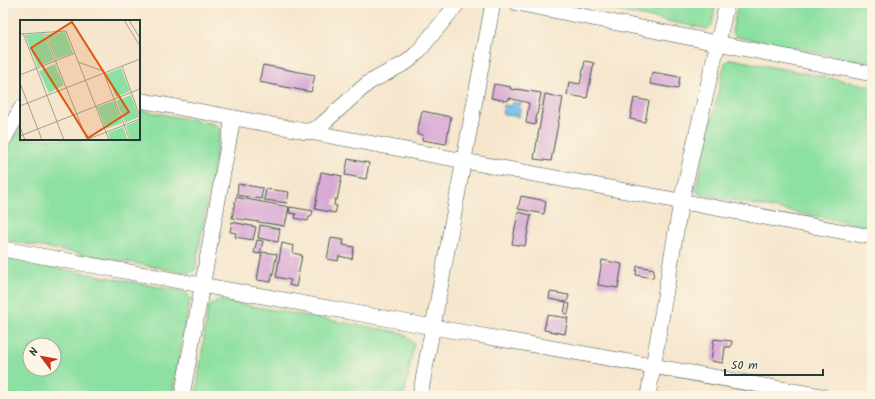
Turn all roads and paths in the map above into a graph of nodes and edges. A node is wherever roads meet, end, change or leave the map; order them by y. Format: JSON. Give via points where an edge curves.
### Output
{"nodes":[{"id":1,"x":458,"y":3,"type":"edge"},
{"id":2,"x":493,"y":3,"type":"edge"},
{"id":3,"x":517,"y":3,"type":"edge"},
{"id":4,"x":727,"y":3,"type":"edge"},
{"id":5,"x":718,"y":43,"type":"junction"},
{"id":6,"x":872,"y":74,"type":"edge"},
{"id":7,"x":140,"y":100,"type":"edge"},
{"id":8,"x":20,"y":110,"type":"edge"},
{"id":9,"x":233,"y":118,"type":"junction"},
{"id":10,"x":305,"y":132,"type":"junction"},
{"id":11,"x":3,"y":141,"type":"edge"},
{"id":12,"x":463,"y":161,"type":"junction"},
{"id":13,"x":681,"y":202,"type":"junction"},
{"id":14,"x":872,"y":237,"type":"edge"},
{"id":15,"x":3,"y":249,"type":"edge"},
{"id":16,"x":202,"y":285,"type":"junction"},
{"id":17,"x":433,"y":328,"type":"junction"},
{"id":18,"x":653,"y":366,"type":"junction"},
{"id":19,"x":182,"y":396,"type":"edge"},
{"id":20,"x":420,"y":396,"type":"edge"},
{"id":21,"x":648,"y":396,"type":"edge"},
{"id":22,"x":821,"y":396,"type":"edge"}],
"edges":[{"from":1,"to":10,"type":"street","via":[[407,62],[368,83],[319,127]]},
{"from":2,"to":12,"type":"street"},
{"from":3,"to":5,"type":"street"},
{"from":4,"to":5,"type":"street"},
{"from":5,"to":6,"type":"street"},
{"from":5,"to":13,"type":"street"},
{"from":7,"to":9,"type":"street"},
{"from":8,"to":11,"type":"street"},
{"from":9,"to":10,"type":"street"},
{"from":9,"to":16,"type":"street"},
{"from":10,"to":12,"type":"street"},
{"from":12,"to":13,"type":"street"},
{"from":12,"to":17,"type":"street"},
{"from":13,"to":14,"type":"street"},
{"from":13,"to":18,"type":"street"},
{"from":15,"to":16,"type":"street"},
{"from":16,"to":17,"type":"street"},
{"from":16,"to":19,"type":"street"},
{"from":17,"to":18,"type":"street"},
{"from":17,"to":20,"type":"street"},
{"from":18,"to":21,"type":"street"},
{"from":18,"to":22,"type":"street"}]}
